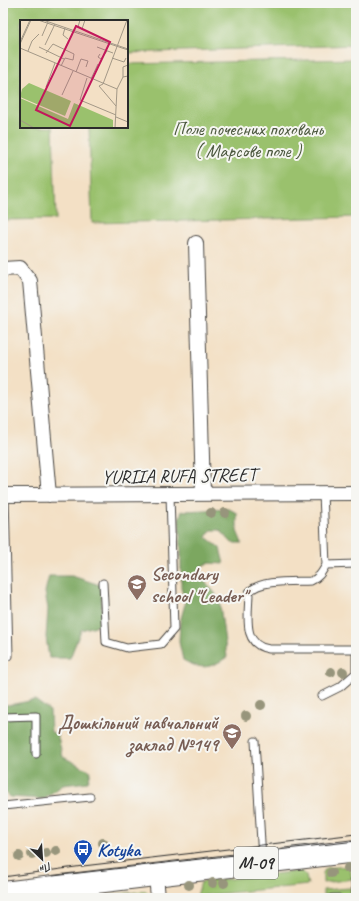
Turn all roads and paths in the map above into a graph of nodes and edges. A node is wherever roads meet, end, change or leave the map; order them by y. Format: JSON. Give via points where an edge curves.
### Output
{"nodes":[{"id":1,"x":196,"y":243,"type":"dead end"},
{"id":2,"x":3,"y":269,"type":"edge"},
{"id":3,"x":323,"y":493,"type":"junction"},
{"id":4,"x":356,"y":493,"type":"edge"},
{"id":5,"x":170,"y":494,"type":"junction"},
{"id":6,"x":203,"y":494,"type":"junction"},
{"id":7,"x":4,"y":495,"type":"edge"},
{"id":8,"x":49,"y":495,"type":"junction"},
{"id":9,"x":356,"y":564,"type":"edge"},
{"id":10,"x":326,"y":565,"type":"junction"},
{"id":11,"x":103,"y":582,"type":"dead end"},
{"id":12,"x":356,"y":649,"type":"edge"},
{"id":13,"x":8,"y":656,"type":"dead end"},
{"id":14,"x":322,"y":696,"type":"dead end"},
{"id":15,"x":3,"y":717,"type":"edge"},
{"id":16,"x":255,"y":742,"type":"dead end"},
{"id":17,"x":36,"y":754,"type":"dead end"},
{"id":18,"x":90,"y":797,"type":"dead end"},
{"id":19,"x":3,"y":806,"type":"edge"},
{"id":20,"x":354,"y":851,"type":"edge"},
{"id":21,"x":262,"y":862,"type":"junction"},
{"id":22,"x":156,"y":875,"type":"junction"},
{"id":23,"x":3,"y":893,"type":"edge"},
{"id":24,"x":158,"y":898,"type":"edge"},
{"id":25,"x":332,"y":898,"type":"edge"},
{"id":26,"x":338,"y":898,"type":"edge"},
{"id":27,"x":356,"y":898,"type":"edge"}],
"edges":[{"from":1,"to":6,"type":"street"},
{"from":2,"to":8,"type":"street","via":[[20,268],[30,281]]},
{"from":3,"to":4,"type":"street","name":"YURIIA RUFA STREET"},
{"from":3,"to":6,"type":"street","name":"YURIIA RUFA STREET"},
{"from":3,"to":10,"type":"lane"},
{"from":5,"to":6,"type":"street","name":"YURIIA RUFA STREET"},
{"from":5,"to":8,"type":"street","name":"YURIIA RUFA STREET"},
{"from":5,"to":11,"type":"lane","via":[[174,629],[161,644],[127,648],[106,642]]},
{"from":7,"to":8,"type":"street","name":"YURIIA RUFA STREET"},
{"from":7,"to":13,"type":"lane"},
{"from":9,"to":10,"type":"lane"},
{"from":10,"to":12,"type":"lane","via":[[317,579],[311,581],[262,584],[253,587],[249,592],[249,634],[260,648]]},
{"from":12,"to":14,"type":"lane","via":[[356,673],[340,687]]},
{"from":15,"to":17,"type":"lane","via":[[36,716]]},
{"from":16,"to":21,"type":"lane"},
{"from":18,"to":19,"type":"lane"},
{"from":20,"to":21,"type":"main road","number":"М-09"},
{"from":20,"to":27,"type":"lane"},
{"from":21,"to":22,"type":"main road","number":"М-09"},
{"from":22,"to":23,"type":"main road","number":"М-09"},
{"from":22,"to":24,"type":"street"},
{"from":25,"to":26,"type":"lane"}]}
